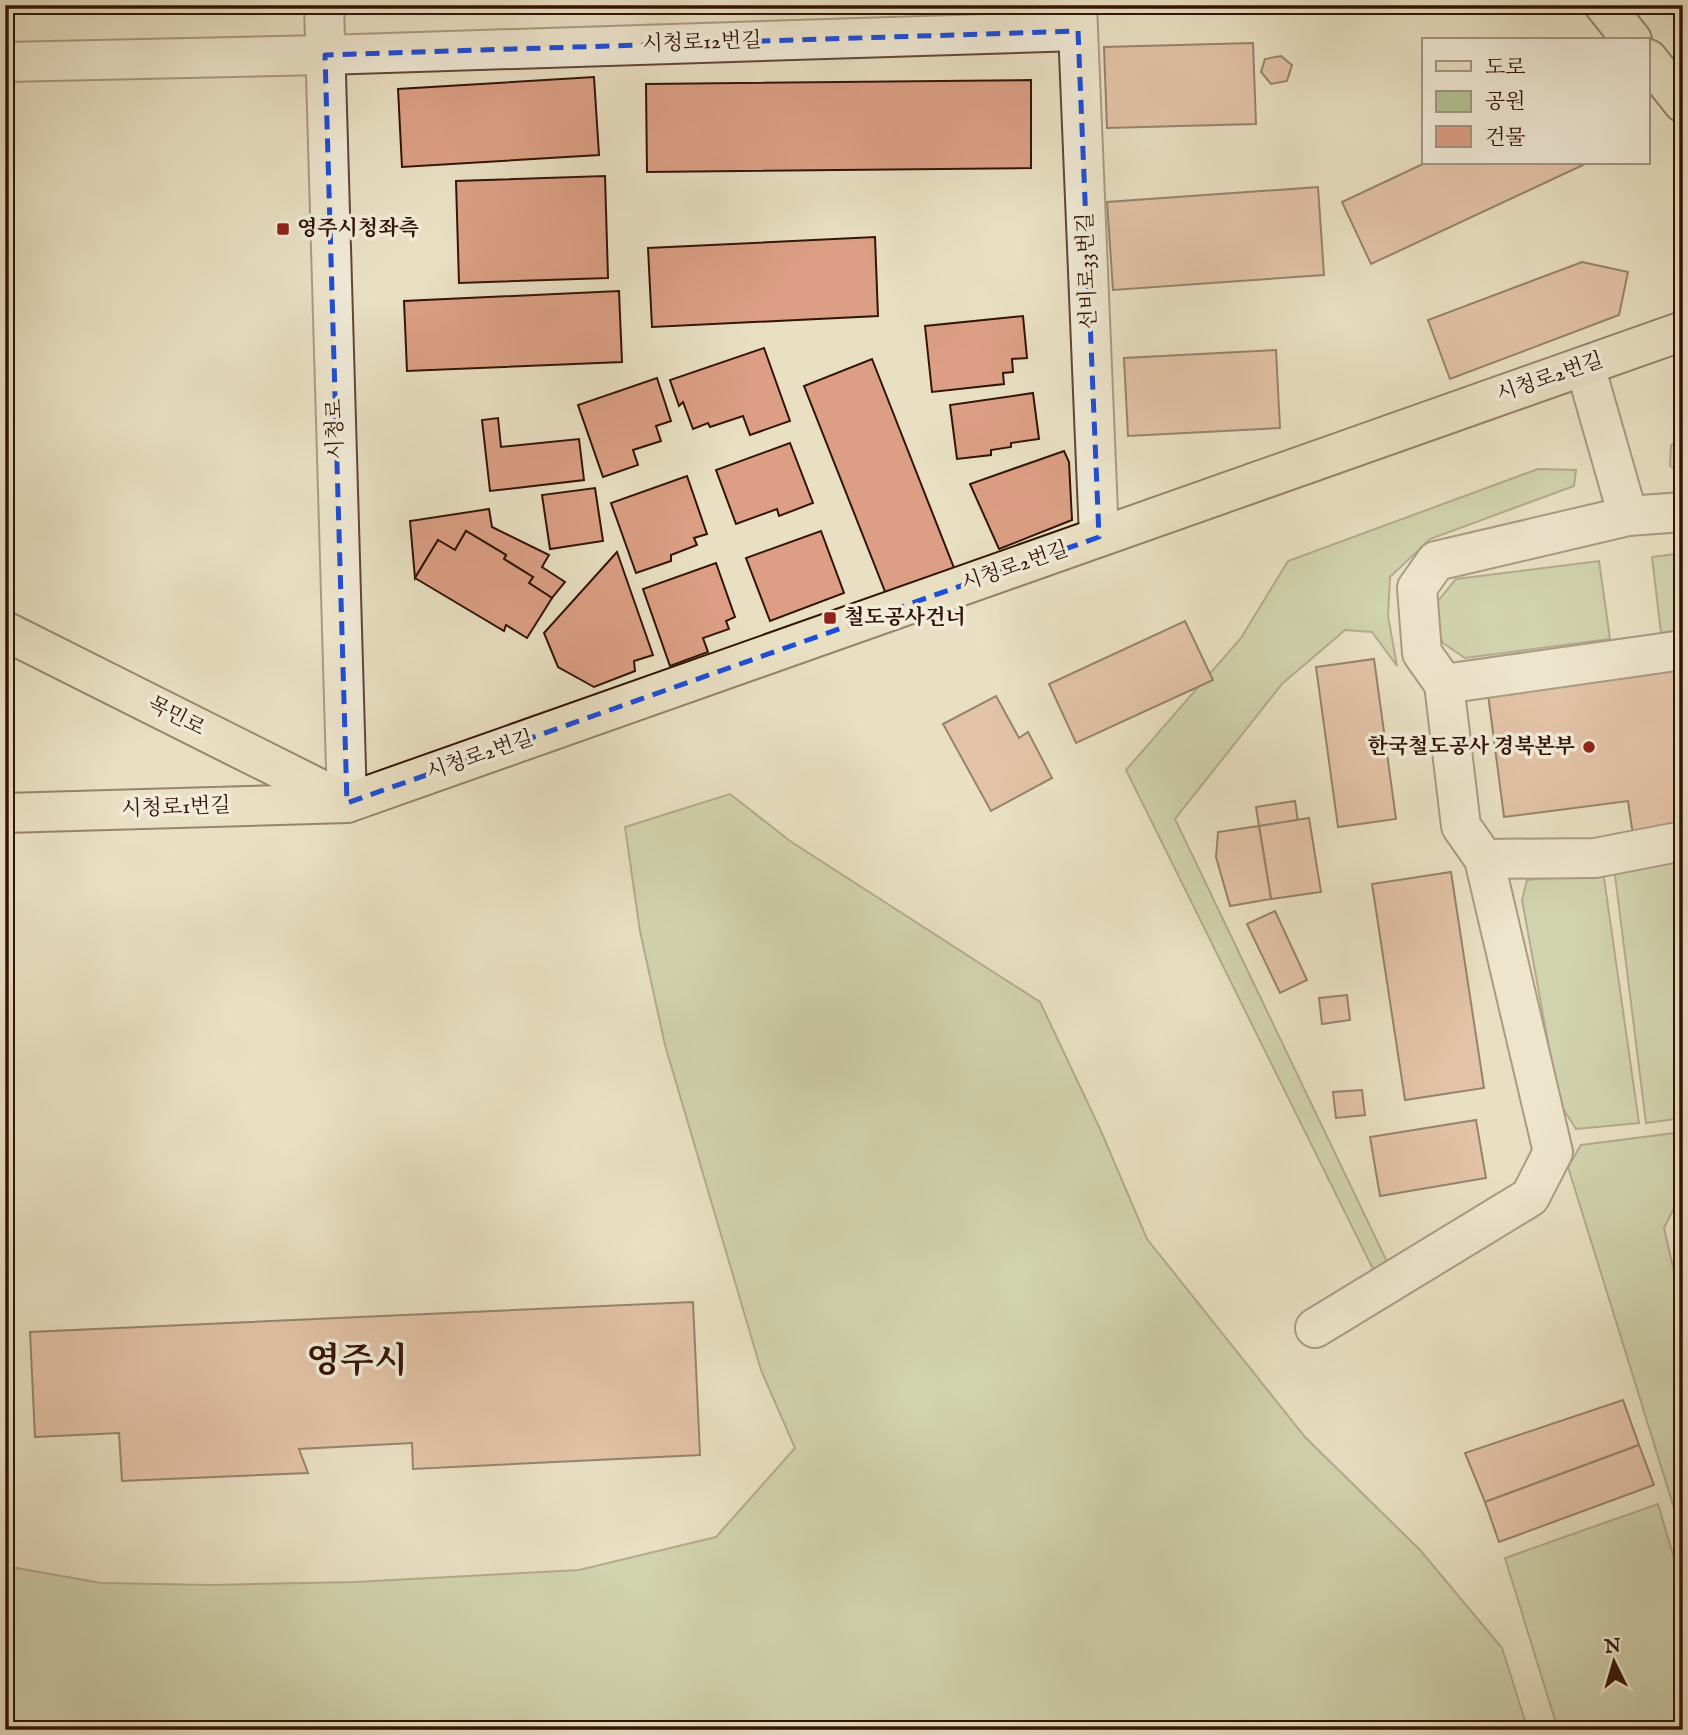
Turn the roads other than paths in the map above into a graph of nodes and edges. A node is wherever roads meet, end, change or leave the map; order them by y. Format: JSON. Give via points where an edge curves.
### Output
{"nodes":[{"id":1,"x":324,"y":5,"type":"edge"},
{"id":2,"x":1604,"y":5,"type":"edge"},
{"id":3,"x":1078,"y":18,"type":"edge"},
{"id":4,"x":1630,"y":38,"type":"edge"},
{"id":5,"x":325,"y":55,"type":"junction"},
{"id":6,"x":5,"y":62,"type":"edge"},
{"id":7,"x":1650,"y":62,"type":"edge"},
{"id":8,"x":1683,"y":103,"type":"edge"},
{"id":9,"x":1683,"y":331,"type":"edge"},
{"id":10,"x":1585,"y":366,"type":"junction"},
{"id":11,"x":1683,"y":512,"type":"edge"},
{"id":12,"x":1628,"y":516,"type":"junction"},
{"id":13,"x":1099,"y":537,"type":"junction"},
{"id":14,"x":5,"y":631,"type":"edge"},
{"id":15,"x":1683,"y":650,"type":"edge"},
{"id":16,"x":1444,"y":684,"type":"junction"},
{"id":17,"x":347,"y":803,"type":"junction"},
{"id":18,"x":5,"y":813,"type":"edge"},
{"id":19,"x":1683,"y":842,"type":"edge"},
{"id":20,"x":1484,"y":859,"type":"junction"},
{"id":21,"x":1315,"y":1328,"type":"dead end"}],
"edges":[{"from":1,"to":5,"type":"street","name":"시청로"},
{"from":2,"to":4,"type":"main road"},
{"from":3,"to":5,"type":"street","name":"시청로12번길"},
{"from":3,"to":13,"type":"street","name":"선비로33번길"},
{"from":5,"to":6,"type":"street"},
{"from":5,"to":17,"type":"street","name":"시청로"},
{"from":7,"to":8,"type":"main road"},
{"from":9,"to":10,"type":"main road","name":"시청로2번길"},
{"from":10,"to":12,"type":"street"},
{"from":10,"to":13,"type":"main road","name":"시청로2번길"},
{"from":11,"to":12,"type":"street"},
{"from":12,"to":16,"type":"street","via":[[1436,561],[1417,588],[1422,653]]},
{"from":13,"to":17,"type":"main road","name":"시청로2번길"},
{"from":14,"to":17,"type":"main road","name":"목민로"},
{"from":15,"to":16,"type":"street"},
{"from":16,"to":20,"type":"street","via":[[1461,826]]},
{"from":17,"to":18,"type":"main road","name":"시청로1번길"},
{"from":19,"to":20,"type":"street","via":[[1595,858]]},
{"from":20,"to":21,"type":"street","via":[[1553,1152],[1530,1197]]}]}
